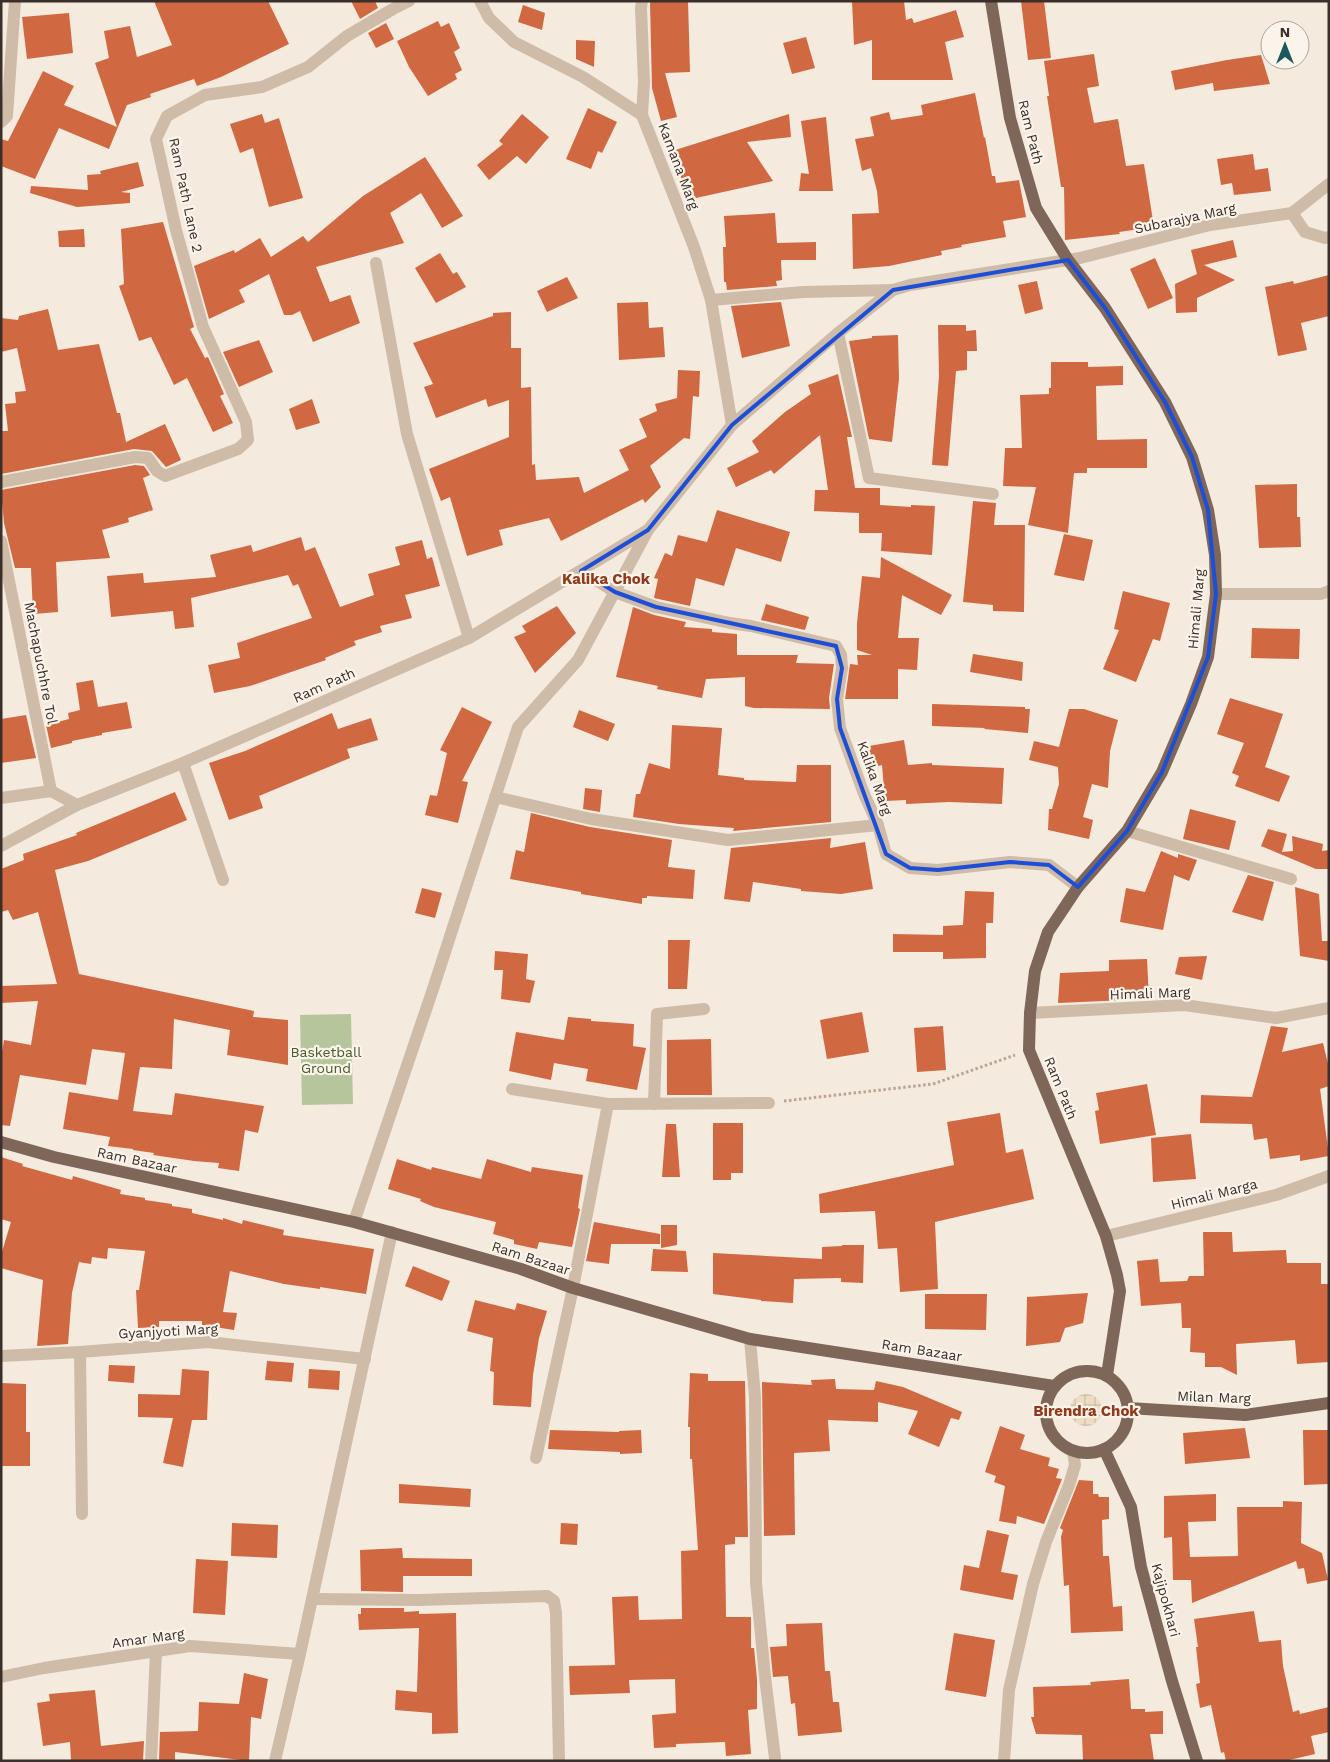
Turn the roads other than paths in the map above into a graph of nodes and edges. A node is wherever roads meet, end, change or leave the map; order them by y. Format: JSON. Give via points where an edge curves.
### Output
{"nodes":[{"id":1,"x":15,"y":1,"type":"edge"},
{"id":2,"x":409,"y":1,"type":"edge"},
{"id":3,"x":480,"y":1,"type":"edge"},
{"id":4,"x":642,"y":1,"type":"edge"},
{"id":5,"x":991,"y":1,"type":"edge"},
{"id":6,"x":642,"y":115,"type":"junction"},
{"id":7,"x":1,"y":122,"type":"edge"},
{"id":8,"x":1329,"y":184,"type":"edge"},
{"id":9,"x":1292,"y":213,"type":"junction"},
{"id":10,"x":1329,"y":237,"type":"edge"},
{"id":11,"x":1068,"y":260,"type":"junction"},
{"id":12,"x":376,"y":263,"type":"dead end"},
{"id":13,"x":893,"y":290,"type":"junction"},
{"id":14,"x":711,"y":300,"type":"junction"},
{"id":15,"x":838,"y":332,"type":"junction"},
{"id":16,"x":732,"y":425,"type":"junction"},
{"id":17,"x":1,"y":482,"type":"edge"},
{"id":18,"x":993,"y":494,"type":"dead end"},
{"id":19,"x":648,"y":530,"type":"junction"},
{"id":20,"x":1,"y":541,"type":"edge"},
{"id":21,"x":580,"y":571,"type":"junction"},
{"id":22,"x":615,"y":592,"type":"junction"},
{"id":23,"x":1329,"y":592,"type":"edge"},
{"id":24,"x":1216,"y":594,"type":"junction"},
{"id":25,"x":469,"y":638,"type":"junction"},
{"id":26,"x":183,"y":762,"type":"junction"},
{"id":27,"x":51,"y":791,"type":"junction"},
{"id":28,"x":1,"y":798,"type":"edge"},
{"id":29,"x":495,"y":798,"type":"junction"},
{"id":30,"x":76,"y":805,"type":"junction"},
{"id":31,"x":878,"y":825,"type":"junction"},
{"id":32,"x":1127,"y":831,"type":"junction"},
{"id":33,"x":1,"y":846,"type":"edge"},
{"id":34,"x":1291,"y":879,"type":"dead end"},
{"id":35,"x":222,"y":880,"type":"dead end"},
{"id":36,"x":1078,"y":887,"type":"junction"},
{"id":37,"x":1329,"y":1008,"type":"edge"},
{"id":38,"x":704,"y":1009,"type":"dead end"},
{"id":39,"x":1030,"y":1013,"type":"junction"},
{"id":40,"x":512,"y":1089,"type":"dead end"},
{"id":41,"x":769,"y":1103,"type":"road end"},
{"id":42,"x":608,"y":1104,"type":"junction"},
{"id":43,"x":654,"y":1104,"type":"junction"},
{"id":44,"x":1,"y":1142,"type":"edge"},
{"id":45,"x":1329,"y":1176,"type":"edge"},
{"id":46,"x":354,"y":1222,"type":"junction"},
{"id":47,"x":392,"y":1232,"type":"junction"},
{"id":48,"x":1106,"y":1236,"type":"junction"},
{"id":49,"x":573,"y":1288,"type":"junction"},
{"id":50,"x":750,"y":1339,"type":"junction"},
{"id":51,"x":80,"y":1352,"type":"junction"},
{"id":52,"x":1,"y":1356,"type":"edge"},
{"id":53,"x":365,"y":1359,"type":"junction"},
{"id":54,"x":1106,"y":1375,"type":"junction"},
{"id":55,"x":1054,"y":1386,"type":"junction"},
{"id":56,"x":1329,"y":1403,"type":"edge"},
{"id":57,"x":1128,"y":1408,"type":"junction"},
{"id":58,"x":1104,"y":1449,"type":"junction"},
{"id":59,"x":1073,"y":1451,"type":"junction"},
{"id":60,"x":536,"y":1458,"type":"dead end"},
{"id":61,"x":82,"y":1514,"type":"dead end"},
{"id":62,"x":312,"y":1599,"type":"junction"},
{"id":63,"x":156,"y":1652,"type":"junction"},
{"id":64,"x":300,"y":1654,"type":"junction"},
{"id":65,"x":1,"y":1677,"type":"edge"},
{"id":66,"x":775,"y":1758,"type":"dead end"},
{"id":67,"x":151,"y":1761,"type":"edge"},
{"id":68,"x":275,"y":1761,"type":"edge"},
{"id":69,"x":559,"y":1761,"type":"edge"},
{"id":70,"x":1004,"y":1761,"type":"edge"},
{"id":71,"x":1198,"y":1761,"type":"edge"}],
"edges":[{"from":1,"to":7,"type":"street","via":[[7,116]]},
{"from":2,"to":17,"type":"street","name":"Ram Path Lane 2","via":[[347,36],[308,67],[262,88],[205,95],[167,116],[156,139],[176,230],[203,327],[246,422],[248,440],[238,449],[165,476],[156,471],[148,458],[134,457]]},
{"from":3,"to":6,"type":"street","name":"Kamana Marg","via":[[489,18],[514,42],[583,77]]},
{"from":4,"to":6,"type":"street"},
{"from":5,"to":11,"type":"main road","name":"Ram Path","via":[[1010,118],[1036,208]]},
{"from":6,"to":14,"type":"street","name":"Kamana Marg","via":[[694,247]]},
{"from":8,"to":9,"type":"street","name":"Subarajya Marg"},
{"from":9,"to":10,"type":"street","via":[[1304,232]]},
{"from":9,"to":11,"type":"street","name":"Subarajya Marg","via":[[1210,225]]},
{"from":11,"to":13,"type":"street","name":"Subarajya Marg"},
{"from":11,"to":24,"type":"main road","name":"Himali Marg","via":[[1105,308],[1165,402],[1192,457],[1208,510],[1215,555]]},
{"from":12,"to":25,"type":"street","via":[[407,434]]},
{"from":13,"to":14,"type":"street","via":[[803,292]]},
{"from":13,"to":15,"type":"street"},
{"from":14,"to":16,"type":"street","name":"Kamana Marg"},
{"from":15,"to":16,"type":"street"},
{"from":15,"to":18,"type":"street","via":[[869,478]]},
{"from":16,"to":19,"type":"street"},
{"from":19,"to":21,"type":"street","name":"Ram Path"},
{"from":19,"to":22,"type":"street"},
{"from":20,"to":27,"type":"street","name":"Machapuchhre Tol"},
{"from":21,"to":22,"type":"street"},
{"from":21,"to":25,"type":"street","name":"Ram Path"},
{"from":22,"to":29,"type":"street","via":[[578,660],[518,726]]},
{"from":22,"to":31,"type":"street","name":"Kalika Marg","via":[[656,608],[836,646],[842,668],[838,699],[840,728]]},
{"from":23,"to":24,"type":"street"},
{"from":24,"to":32,"type":"main road","name":"Himali Marg","via":[[1208,657],[1191,704],[1162,772]]},
{"from":25,"to":26,"type":"street","name":"Ram Path"},
{"from":26,"to":30,"type":"street","name":"Ram Path"},
{"from":26,"to":35,"type":"street"},
{"from":27,"to":28,"type":"street"},
{"from":27,"to":30,"type":"street"},
{"from":29,"to":31,"type":"street","name":"Kalika Marg","via":[[591,819],[728,840]]},
{"from":29,"to":46,"type":"street"},
{"from":30,"to":33,"type":"street","name":"Ram Path"},
{"from":31,"to":36,"type":"street","via":[[886,854],[910,868],[938,870],[1010,862],[1048,866]]},
{"from":32,"to":34,"type":"street"},
{"from":32,"to":36,"type":"main road","name":"Ram Path"},
{"from":36,"to":39,"type":"main road","name":"Ram Path","via":[[1048,932],[1035,971]]},
{"from":37,"to":39,"type":"street","name":"Himali Marg","via":[[1276,1018],[1184,1006]]},
{"from":38,"to":43,"type":"street","via":[[657,1014]]},
{"from":39,"to":48,"type":"main road","name":"Ram Path","via":[[1029,1050]]},
{"from":40,"to":42,"type":"street"},
{"from":41,"to":43,"type":"street"},
{"from":42,"to":43,"type":"street"},
{"from":42,"to":49,"type":"street"},
{"from":44,"to":46,"type":"main road","name":"Ram Bazaar","via":[[54,1157]]},
{"from":45,"to":48,"type":"street","name":"Himali Marga","via":[[1276,1195]]},
{"from":46,"to":47,"type":"main road","name":"Ram Bazaar"},
{"from":47,"to":49,"type":"main road","name":"Ram Bazaar","via":[[521,1269]]},
{"from":47,"to":53,"type":"street"},
{"from":48,"to":54,"type":"main road","name":"Ram Path","via":[[1120,1291]]},
{"from":49,"to":50,"type":"main road","name":"Ram Bazaar"},
{"from":49,"to":60,"type":"street"},
{"from":50,"to":55,"type":"main road","name":"Ram Bazaar"},
{"from":50,"to":66,"type":"street","via":[[755,1397],[756,1583]]},
{"from":51,"to":52,"type":"street","name":"Gyanjyoti Marg"},
{"from":51,"to":53,"type":"street","name":"Gyanjyoti Marg","via":[[208,1342]]},
{"from":51,"to":61,"type":"street"},
{"from":53,"to":62,"type":"street"},
{"from":54,"to":55,"type":"main road","via":[[1078,1371],[1065,1376]]},
{"from":54,"to":57,"type":"main road","via":[[1125,1395]]},
{"from":55,"to":59,"type":"main road","via":[[1047,1402],[1046,1420],[1058,1442]]},
{"from":56,"to":57,"type":"main road","name":"Milan Marg","via":[[1245,1415]]},
{"from":57,"to":58,"type":"main road","via":[[1123,1433]]},
{"from":58,"to":59,"type":"main road","via":[[1086,1453]]},
{"from":58,"to":71,"type":"main road","name":"Kajipokhari","via":[[1131,1507],[1141,1567]]},
{"from":59,"to":70,"type":"street","via":[[1075,1465],[1069,1486],[1046,1542],[1028,1603],[1009,1690]]},
{"from":62,"to":64,"type":"street"},
{"from":62,"to":69,"type":"street","via":[[547,1596],[554,1601],[556,1612]]},
{"from":63,"to":64,"type":"street","name":"Amar Marg","via":[[190,1646]]},
{"from":63,"to":65,"type":"street","name":"Amar Marg"},
{"from":63,"to":67,"type":"street"},
{"from":64,"to":68,"type":"street"}]}
